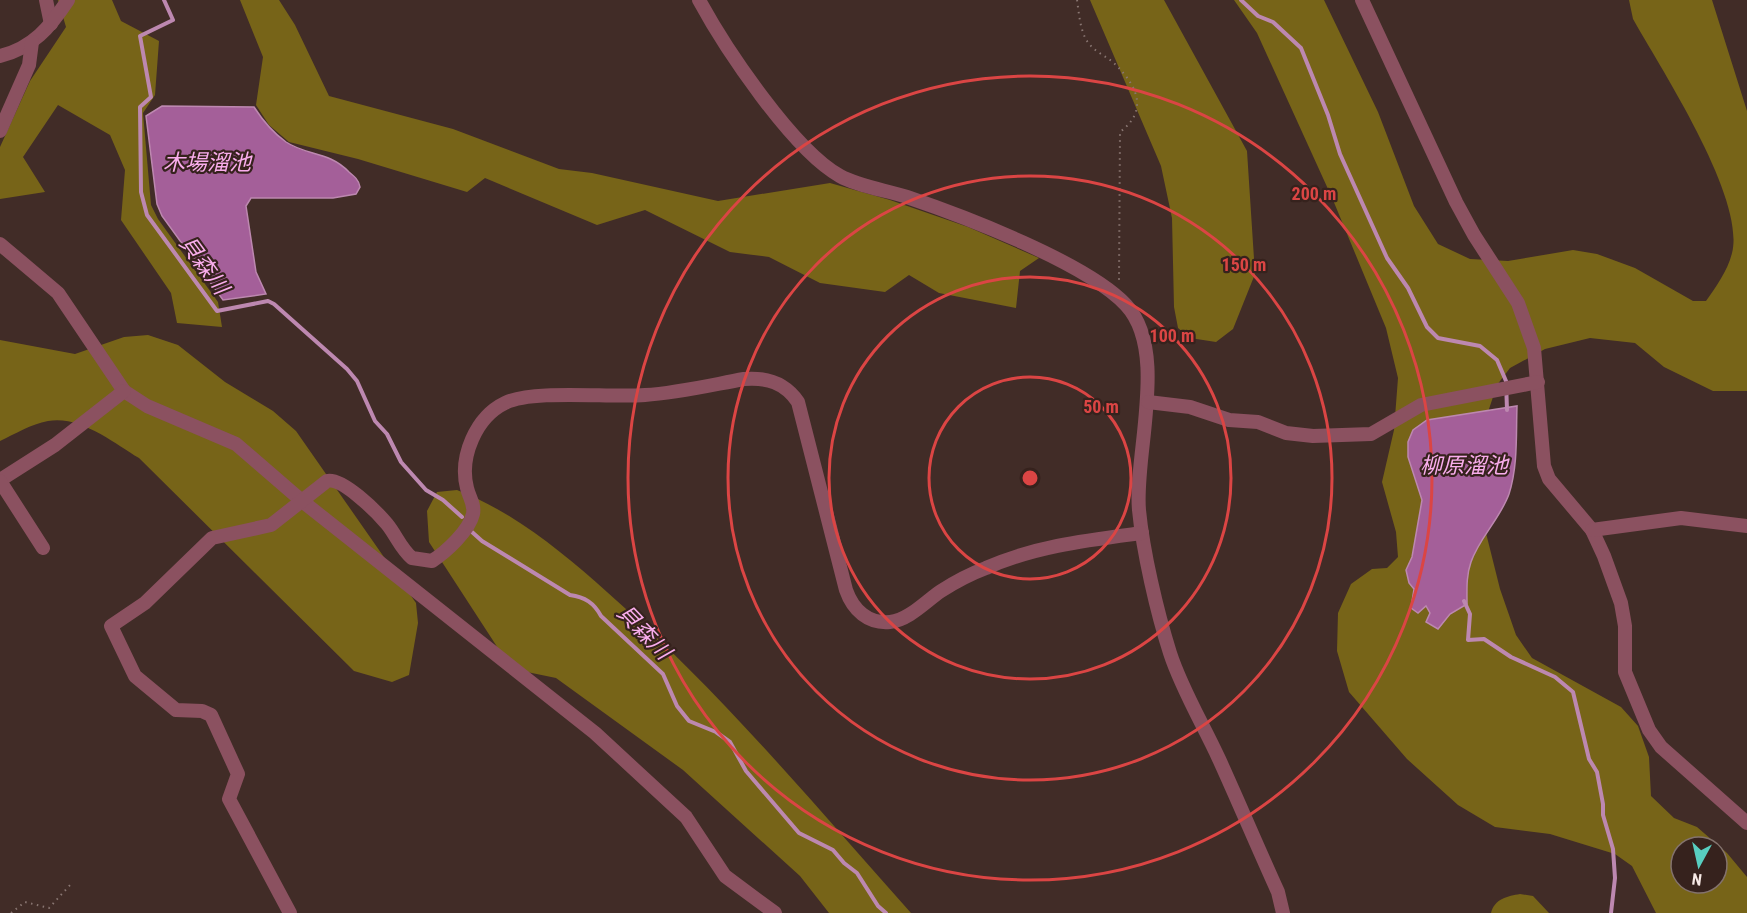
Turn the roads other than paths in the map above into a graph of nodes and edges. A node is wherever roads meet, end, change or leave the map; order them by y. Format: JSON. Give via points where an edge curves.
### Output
{"nodes":[{"id":1,"x":46,"y":0,"type":"edge"},
{"id":2,"x":699,"y":0,"type":"edge"},
{"id":3,"x":1362,"y":0,"type":"edge"},
{"id":4,"x":66,"y":3,"type":"edge"},
{"id":5,"x":51,"y":24,"type":"junction"},
{"id":6,"x":32,"y":42,"type":"junction"},
{"id":7,"x":0,"y":56,"type":"edge"},
{"id":8,"x":0,"y":131,"type":"edge"},
{"id":9,"x":0,"y":244,"type":"edge"},
{"id":10,"x":1538,"y":382,"type":"junction"},
{"id":11,"x":124,"y":391,"type":"junction"},
{"id":12,"x":1148,"y":402,"type":"junction"},
{"id":13,"x":0,"y":480,"type":"edge"},
{"id":14,"x":302,"y":501,"type":"junction"},
{"id":15,"x":1747,"y":526,"type":"edge"},
{"id":16,"x":1592,"y":530,"type":"junction"},
{"id":17,"x":1142,"y":533,"type":"junction"},
{"id":18,"x":43,"y":548,"type":"dead end"},
{"id":19,"x":1747,"y":823,"type":"edge"},
{"id":20,"x":290,"y":913,"type":"edge"},
{"id":21,"x":775,"y":913,"type":"edge"},
{"id":22,"x":1283,"y":913,"type":"edge"}],
"edges":[{"from":1,"to":5,"type":"street"},
{"from":2,"to":12,"type":"street","via":[[744,72],[824,166],[843,178],[959,216],[1061,262],[1128,306],[1144,342]]},
{"from":3,"to":10,"type":"street","via":[[1456,202],[1518,303],[1534,348]]},
{"from":4,"to":5,"type":"street"},
{"from":5,"to":6,"type":"street"},
{"from":6,"to":7,"type":"street"},
{"from":6,"to":8,"type":"street","via":[[29,64]]},
{"from":9,"to":11,"type":"street","via":[[58,293]]},
{"from":10,"to":12,"type":"street","via":[[1421,405],[1371,434],[1286,433],[1244,419],[1229,420],[1190,407]]},
{"from":10,"to":16,"type":"street","via":[[1544,466],[1549,479]]},
{"from":11,"to":13,"type":"street","via":[[55,445]]},
{"from":11,"to":14,"type":"street","via":[[147,406],[236,444]]},
{"from":12,"to":17,"type":"street","via":[[1139,480]]},
{"from":13,"to":18,"type":"street"},
{"from":14,"to":17,"type":"street","via":[[327,482],[340,482],[381,517],[412,558],[432,561],[441,556],[471,520],[473,504],[465,477],[469,450],[482,421],[497,407],[527,396],[645,395],[751,378],[782,385],[798,402],[846,590],[856,610],[869,618],[897,620],[962,579],[1015,556],[1074,542]]},
{"from":14,"to":20,"type":"street","via":[[272,525],[212,538],[145,603],[111,626],[135,676],[176,710],[211,715],[238,774],[229,799]]},
{"from":14,"to":21,"type":"street","via":[[595,733],[686,817],[725,876]]},
{"from":15,"to":16,"type":"street","via":[[1681,518]]},
{"from":16,"to":19,"type":"street","via":[[1621,603],[1625,672],[1649,729],[1661,747]]},
{"from":17,"to":22,"type":"street","via":[[1170,653],[1278,892]]}]}
